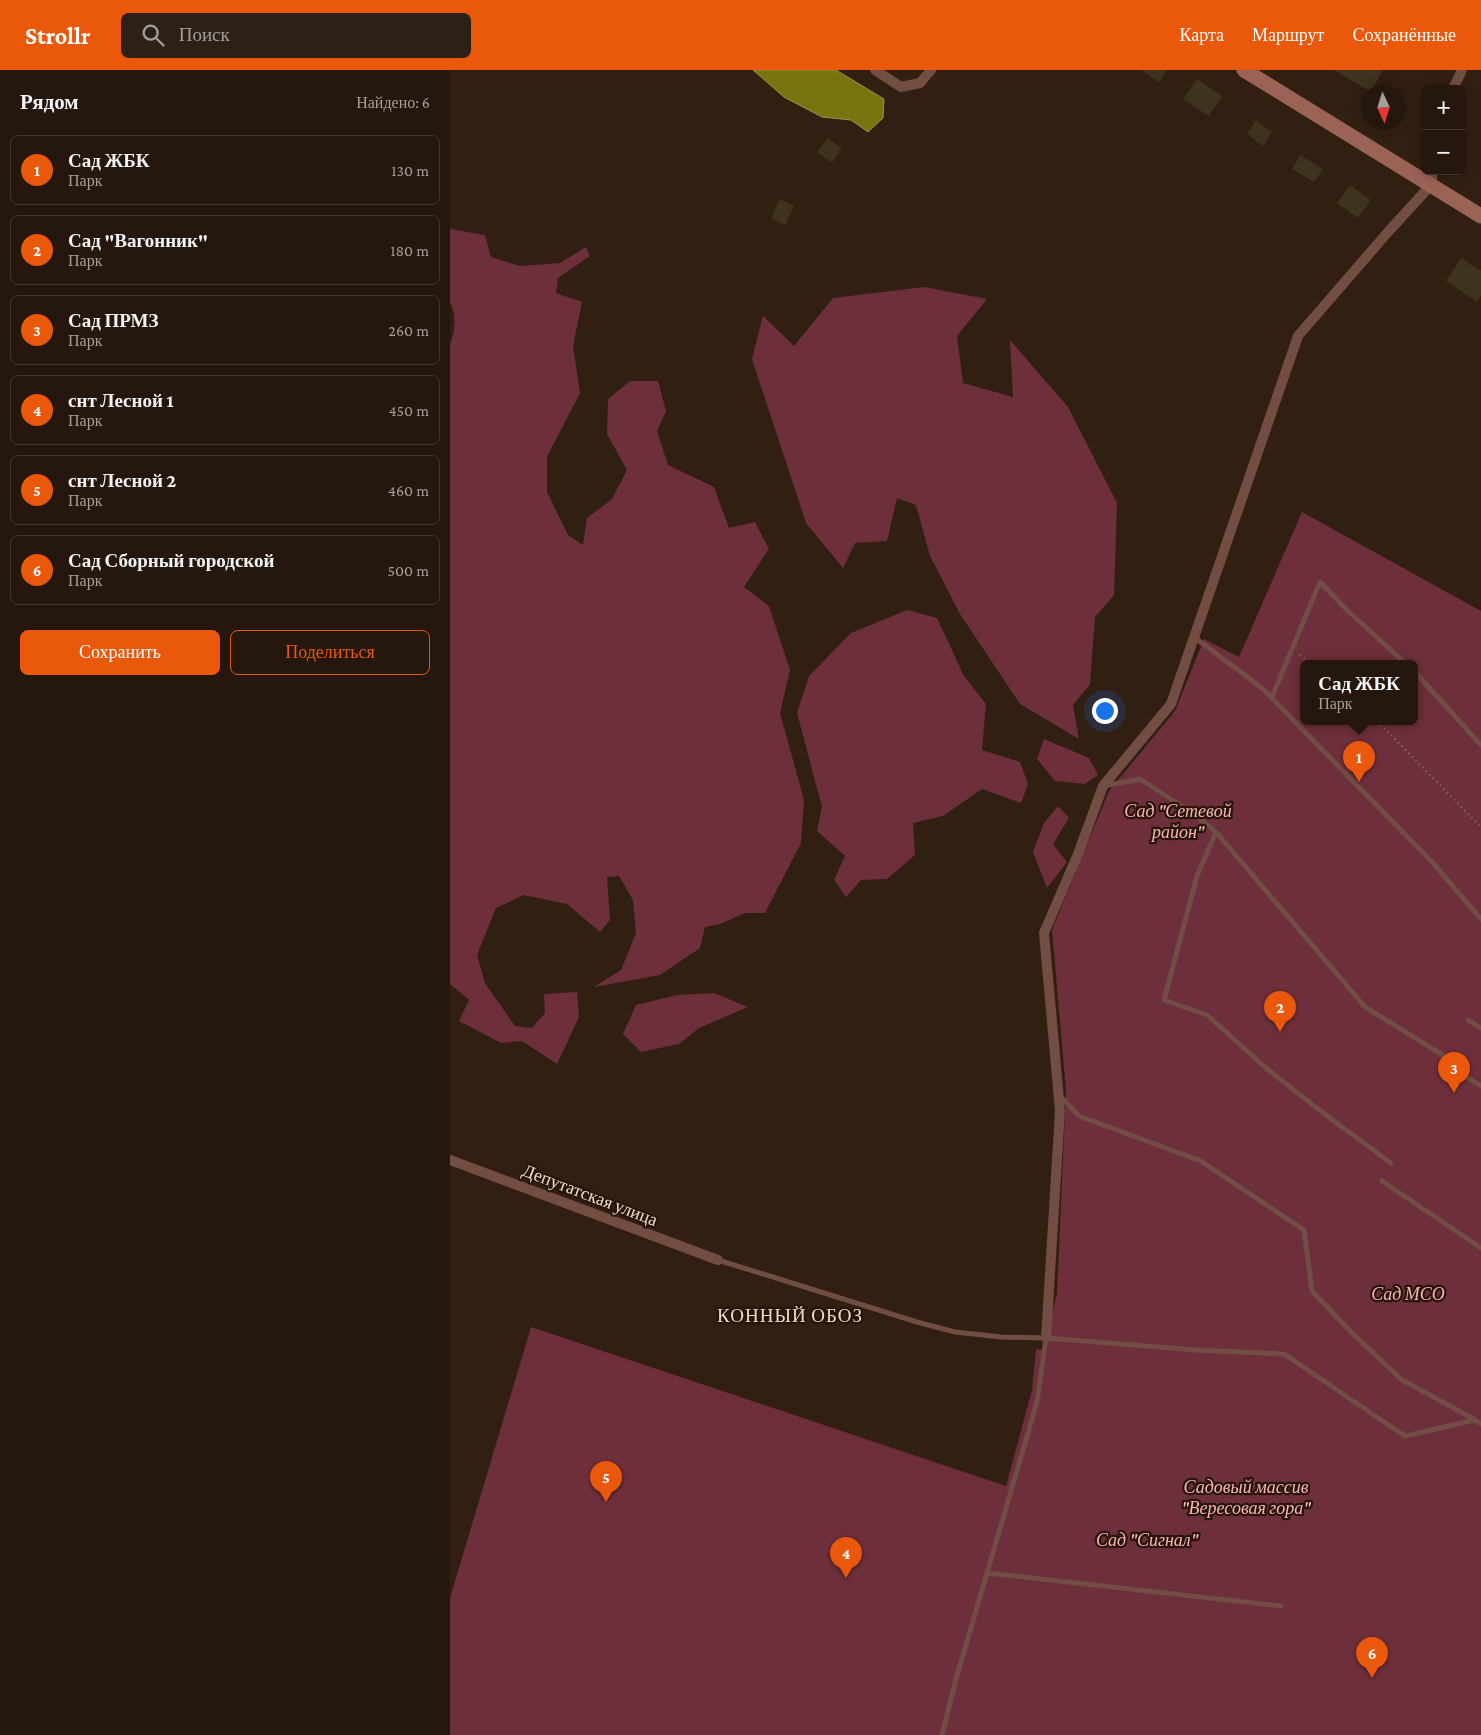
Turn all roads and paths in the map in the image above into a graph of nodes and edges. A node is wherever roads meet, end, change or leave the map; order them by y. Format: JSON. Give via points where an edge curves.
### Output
{"nodes":[{"id":1,"x":875,"y":70,"type":"edge"},
{"id":2,"x":931,"y":70,"type":"edge"},
{"id":3,"x":1244,"y":70,"type":"edge"},
{"id":4,"x":1462,"y":70,"type":"edge"},
{"id":5,"x":1455,"y":85,"type":"edge"},
{"id":6,"x":1432,"y":178,"type":"edge"},
{"id":7,"x":1481,"y":216,"type":"edge"},
{"id":8,"x":1194,"y":637,"type":"junction"},
{"id":9,"x":1292,"y":649,"type":"junction"},
{"id":10,"x":1306,"y":660,"type":"edge"},
{"id":11,"x":1402,"y":660,"type":"edge"},
{"id":12,"x":1418,"y":675,"type":"edge"},
{"id":13,"x":1272,"y":698,"type":"junction"},
{"id":14,"x":1381,"y":725,"type":"edge"},
{"id":15,"x":1481,"y":745,"type":"edge"},
{"id":16,"x":1104,"y":786,"type":"junction"},
{"id":17,"x":1481,"y":827,"type":"edge"},
{"id":18,"x":1216,"y":832,"type":"junction"},
{"id":19,"x":1481,"y":919,"type":"edge"},
{"id":20,"x":1468,"y":1020,"type":"dead end"},
{"id":21,"x":1481,"y":1028,"type":"edge"},
{"id":22,"x":1446,"y":1056,"type":"dead end"},
{"id":23,"x":1443,"y":1062,"type":"dead end"},
{"id":24,"x":1481,"y":1086,"type":"edge"},
{"id":25,"x":1059,"y":1095,"type":"junction"},
{"id":26,"x":450,"y":1160,"type":"edge"},
{"id":27,"x":1391,"y":1163,"type":"dead end"},
{"id":28,"x":1382,"y":1181,"type":"dead end"},
{"id":29,"x":1481,"y":1248,"type":"edge"},
{"id":30,"x":718,"y":1260,"type":"joint"},
{"id":31,"x":1046,"y":1338,"type":"junction"},
{"id":32,"x":1475,"y":1420,"type":"junction"},
{"id":33,"x":1481,"y":1424,"type":"edge"},
{"id":34,"x":987,"y":1573,"type":"junction"},
{"id":35,"x":1282,"y":1606,"type":"dead end"},
{"id":36,"x":942,"y":1735,"type":"edge"}],
"edges":[{"from":1,"to":2,"type":"street","via":[[901,87],[920,82]]},
{"from":3,"to":6,"type":"street"},
{"from":4,"to":5,"type":"street"},
{"from":6,"to":7,"type":"street"},
{"from":6,"to":8,"type":"street","via":[[1298,336]]},
{"from":8,"to":13,"type":"lane"},
{"from":8,"to":16,"type":"street","via":[[1170,704]]},
{"from":9,"to":10,"type":"path"},
{"from":9,"to":11,"type":"lane","via":[[1320,582]]},
{"from":9,"to":13,"type":"lane"},
{"from":12,"to":15,"type":"lane"},
{"from":13,"to":19,"type":"lane","via":[[1433,863]]},
{"from":14,"to":17,"type":"path"},
{"from":16,"to":18,"type":"lane","via":[[1140,779]]},
{"from":16,"to":25,"type":"street","via":[[1044,933]]},
{"from":18,"to":22,"type":"lane","via":[[1365,1007]]},
{"from":18,"to":27,"type":"lane","via":[[1197,876],[1164,1000],[1207,1015],[1266,1068]]},
{"from":20,"to":21,"type":"lane"},
{"from":23,"to":24,"type":"lane"},
{"from":25,"to":31,"type":"street"},
{"from":25,"to":32,"type":"lane","via":[[1078,1116],[1201,1161],[1304,1230],[1312,1291],[1402,1380]]},
{"from":26,"to":30,"type":"street","name":"Депутатская улица"},
{"from":28,"to":29,"type":"lane"},
{"from":30,"to":31,"type":"lane","via":[[955,1332]]},
{"from":31,"to":32,"type":"lane","via":[[1284,1354],[1405,1436]]},
{"from":31,"to":34,"type":"lane","via":[[1037,1402]]},
{"from":32,"to":33,"type":"lane"},
{"from":34,"to":35,"type":"lane"},
{"from":34,"to":36,"type":"lane"}]}
